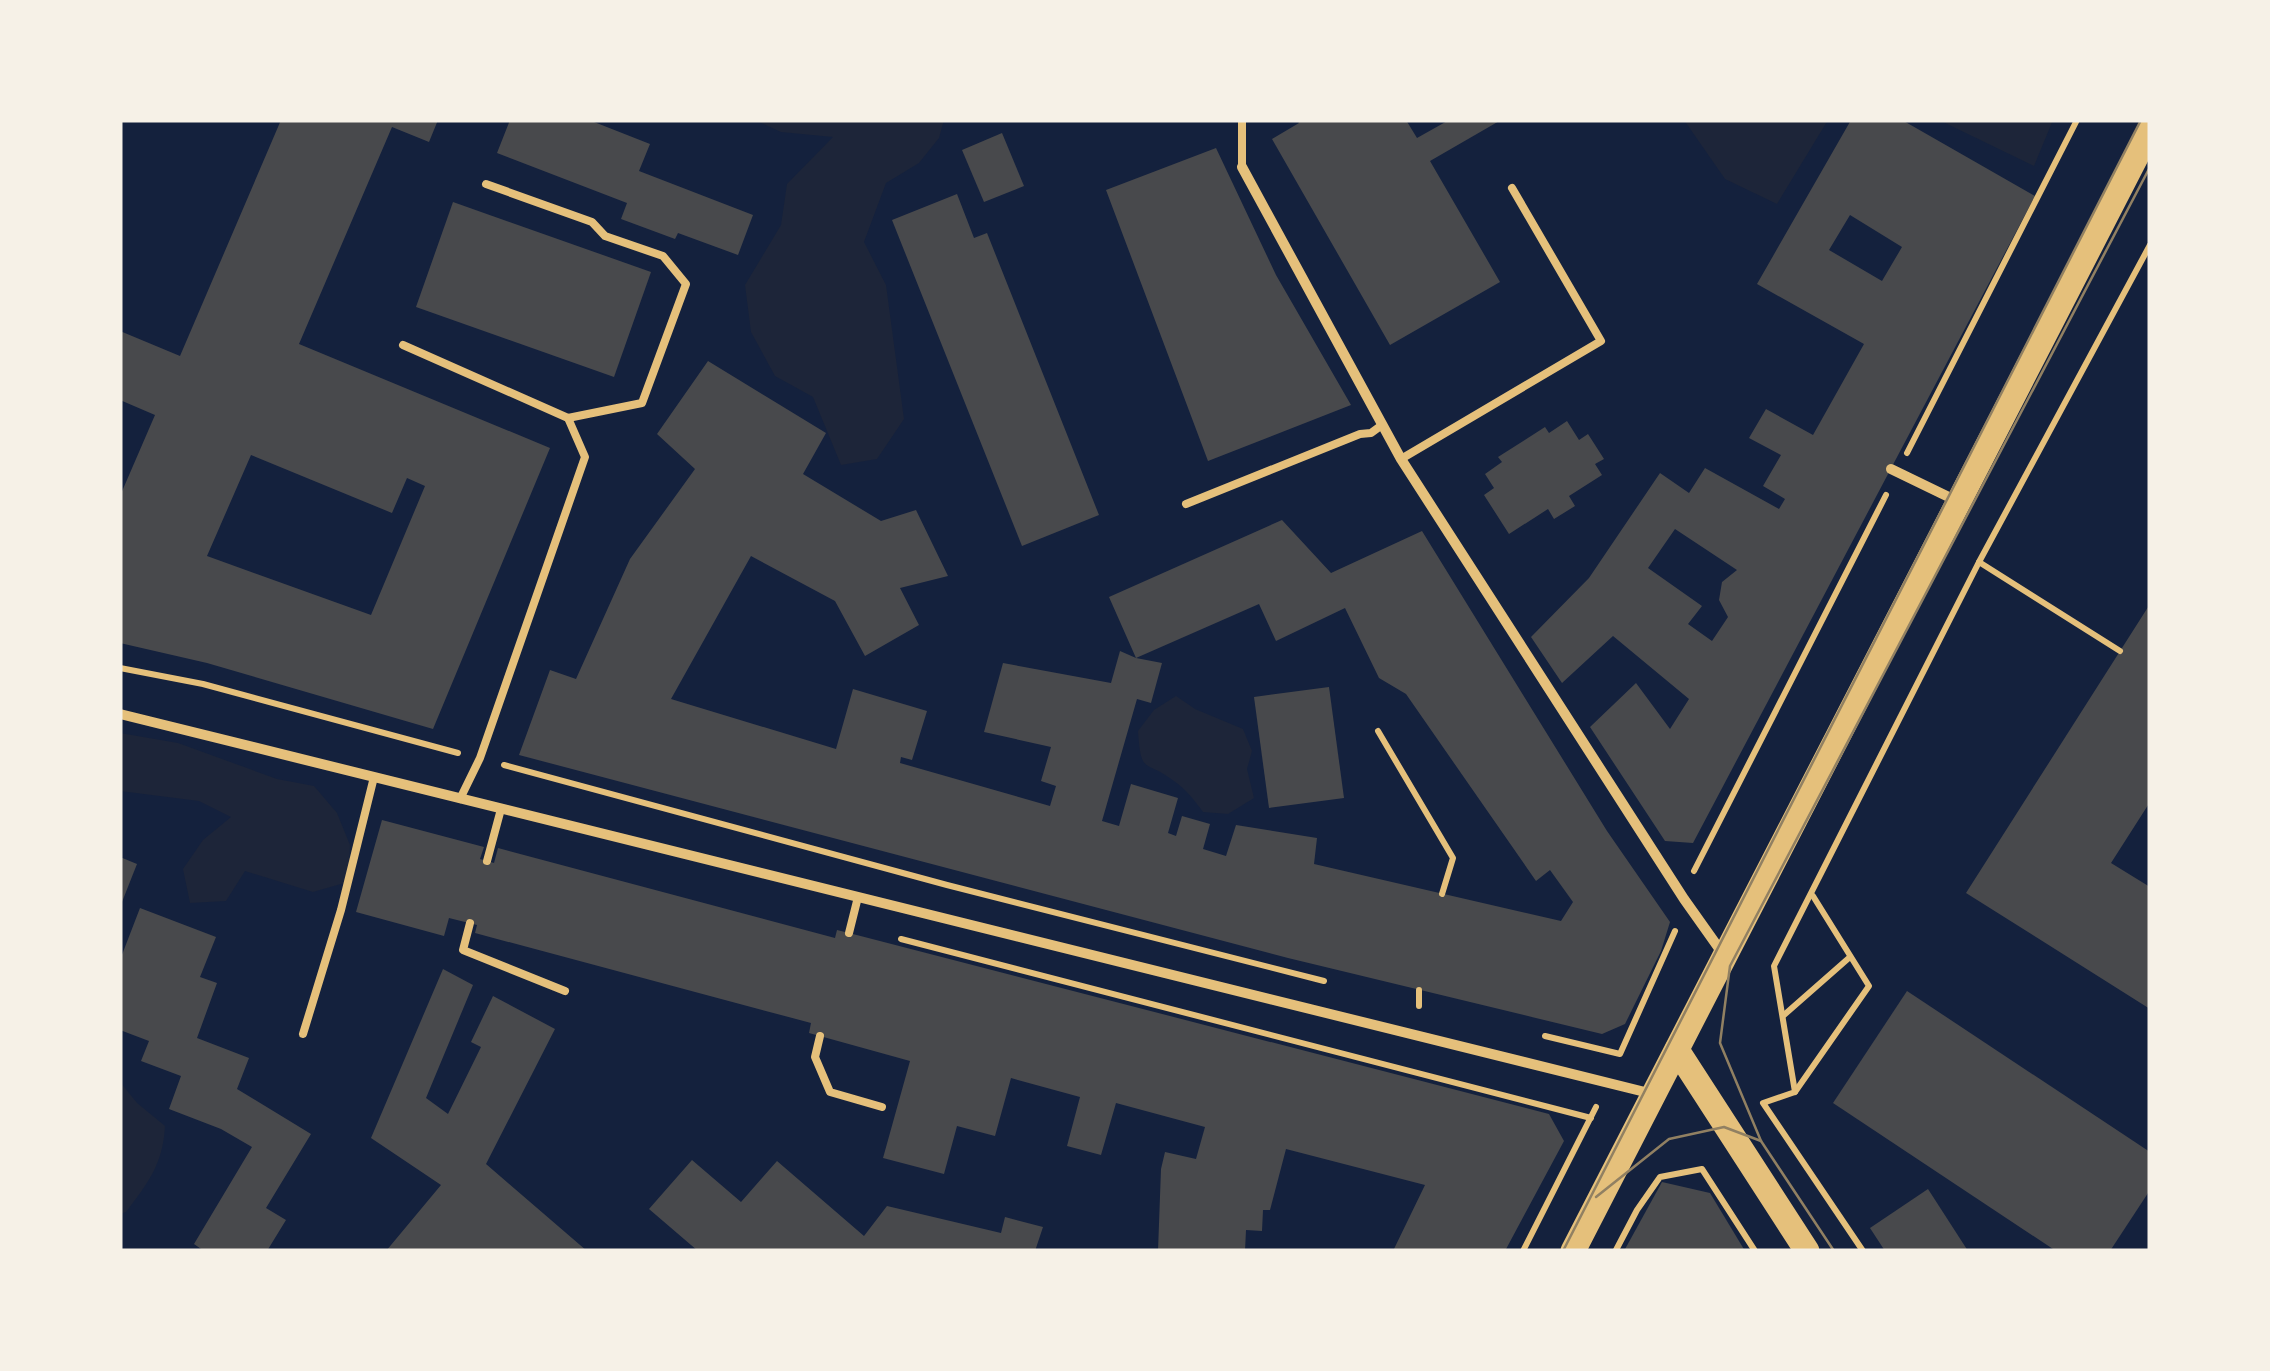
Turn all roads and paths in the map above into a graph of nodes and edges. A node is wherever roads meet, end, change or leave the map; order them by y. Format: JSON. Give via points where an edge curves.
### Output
{"nodes":[{"id":1,"x":1242,"y":120,"type":"edge"},
{"id":2,"x":2077,"y":120,"type":"edge"},
{"id":3,"x":2150,"y":130,"type":"edge"},
{"id":4,"x":1242,"y":167,"type":"joint"},
{"id":5,"x":486,"y":184,"type":"dead end"},
{"id":6,"x":1512,"y":188,"type":"dead end"},
{"id":7,"x":2150,"y":245,"type":"edge"},
{"id":8,"x":403,"y":346,"type":"dead end"},
{"id":9,"x":568,"y":418,"type":"junction"},
{"id":10,"x":1382,"y":425,"type":"junction"},
{"id":11,"x":1905,"y":457,"type":"dead end"},
{"id":12,"x":1401,"y":459,"type":"junction"},
{"id":13,"x":1891,"y":469,"type":"dead end"},
{"id":14,"x":1887,"y":492,"type":"dead end"},
{"id":15,"x":1957,"y":501,"type":"junction"},
{"id":16,"x":1186,"y":504,"type":"dead end"},
{"id":17,"x":1979,"y":562,"type":"junction"},
{"id":18,"x":2120,"y":651,"type":"dead end"},
{"id":19,"x":120,"y":668,"type":"edge"},
{"id":20,"x":120,"y":714,"type":"edge"},
{"id":21,"x":1378,"y":731,"type":"dead end"},
{"id":22,"x":480,"y":758,"type":"junction"},
{"id":23,"x":374,"y":777,"type":"junction"},
{"id":24,"x":460,"y":799,"type":"junction"},
{"id":25,"x":501,"y":809,"type":"junction"},
{"id":26,"x":487,"y":861,"type":"dead end"},
{"id":27,"x":1688,"y":883,"type":"dead end"},
{"id":28,"x":1442,"y":894,"type":"dead end"},
{"id":29,"x":1812,"y":894,"type":"junction"},
{"id":30,"x":858,"y":897,"type":"junction"},
{"id":31,"x":1679,"y":922,"type":"dead end"},
{"id":32,"x":470,"y":924,"type":"dead end"},
{"id":33,"x":849,"y":933,"type":"dead end"},
{"id":34,"x":1724,"y":955,"type":"junction"},
{"id":35,"x":1850,"y":957,"type":"junction"},
{"id":36,"x":1325,"y":982,"type":"dead end"},
{"id":37,"x":1419,"y":990,"type":"dead end"},
{"id":38,"x":566,"y":991,"type":"dead end"},
{"id":39,"x":1400,"y":1001,"type":"dead end"},
{"id":40,"x":1419,"y":1006,"type":"junction"},
{"id":41,"x":1438,"y":1010,"type":"dead end"},
{"id":42,"x":1783,"y":1016,"type":"junction"},
{"id":43,"x":1529,"y":1032,"type":"dead end"},
{"id":44,"x":303,"y":1034,"type":"dead end"},
{"id":45,"x":820,"y":1036,"type":"dead end"},
{"id":46,"x":1677,"y":1050,"type":"junction"},
{"id":47,"x":1795,"y":1092,"type":"junction"},
{"id":48,"x":1652,"y":1094,"type":"junction"},
{"id":49,"x":882,"y":1107,"type":"dead end"},
{"id":50,"x":1596,"y":1107,"type":"dead end"},
{"id":51,"x":1523,"y":1251,"type":"edge"},
{"id":52,"x":1573,"y":1251,"type":"edge"},
{"id":53,"x":1616,"y":1251,"type":"edge"},
{"id":54,"x":1754,"y":1251,"type":"edge"},
{"id":55,"x":1807,"y":1251,"type":"edge"},
{"id":56,"x":1863,"y":1251,"type":"edge"}],
"edges":[{"from":1,"to":4,"type":"lane"},
{"from":2,"to":11,"type":"path"},
{"from":3,"to":15,"type":"main road"},
{"from":4,"to":10,"type":"street"},
{"from":5,"to":9,"type":"lane","via":[[663,256],[686,284],[642,403]]},
{"from":6,"to":12,"type":"lane","via":[[1601,341]]},
{"from":7,"to":17,"type":"path"},
{"from":8,"to":9,"type":"lane"},
{"from":9,"to":22,"type":"lane","via":[[585,457]]},
{"from":10,"to":12,"type":"street"},
{"from":10,"to":16,"type":"lane"},
{"from":12,"to":34,"type":"street"},
{"from":13,"to":15,"type":"street"},
{"from":14,"to":27,"type":"path"},
{"from":15,"to":34,"type":"main road"},
{"from":17,"to":18,"type":"path"},
{"from":17,"to":29,"type":"path"},
{"from":19,"to":22,"type":"path"},
{"from":20,"to":23,"type":"street"},
{"from":21,"to":28,"type":"path","via":[[1453,858]]},
{"from":22,"to":24,"type":"lane"},
{"from":22,"to":36,"type":"path"},
{"from":23,"to":24,"type":"street"},
{"from":23,"to":44,"type":"lane"},
{"from":24,"to":25,"type":"street"},
{"from":25,"to":26,"type":"lane"},
{"from":25,"to":30,"type":"street"},
{"from":29,"to":35,"type":"path"},
{"from":29,"to":42,"type":"path","via":[[1774,966]]},
{"from":30,"to":33,"type":"lane"},
{"from":30,"to":48,"type":"street"},
{"from":31,"to":43,"type":"path","via":[[1620,1054]]},
{"from":32,"to":38,"type":"lane","via":[[463,950]]},
{"from":34,"to":46,"type":"main road"},
{"from":35,"to":42,"type":"path"},
{"from":35,"to":47,"type":"path","via":[[1869,986]]},
{"from":37,"to":40,"type":"path"},
{"from":39,"to":40,"type":"path"},
{"from":40,"to":41,"type":"path"},
{"from":42,"to":47,"type":"path"},
{"from":45,"to":49,"type":"lane","via":[[814,1057],[830,1092]]},
{"from":46,"to":48,"type":"main road"},
{"from":46,"to":55,"type":"main road"},
{"from":47,"to":56,"type":"path","via":[[1763,1103]]},
{"from":48,"to":52,"type":"main road"},
{"from":50,"to":51,"type":"path"},
{"from":53,"to":54,"type":"path","via":[[1660,1176],[1702,1170]]}]}
